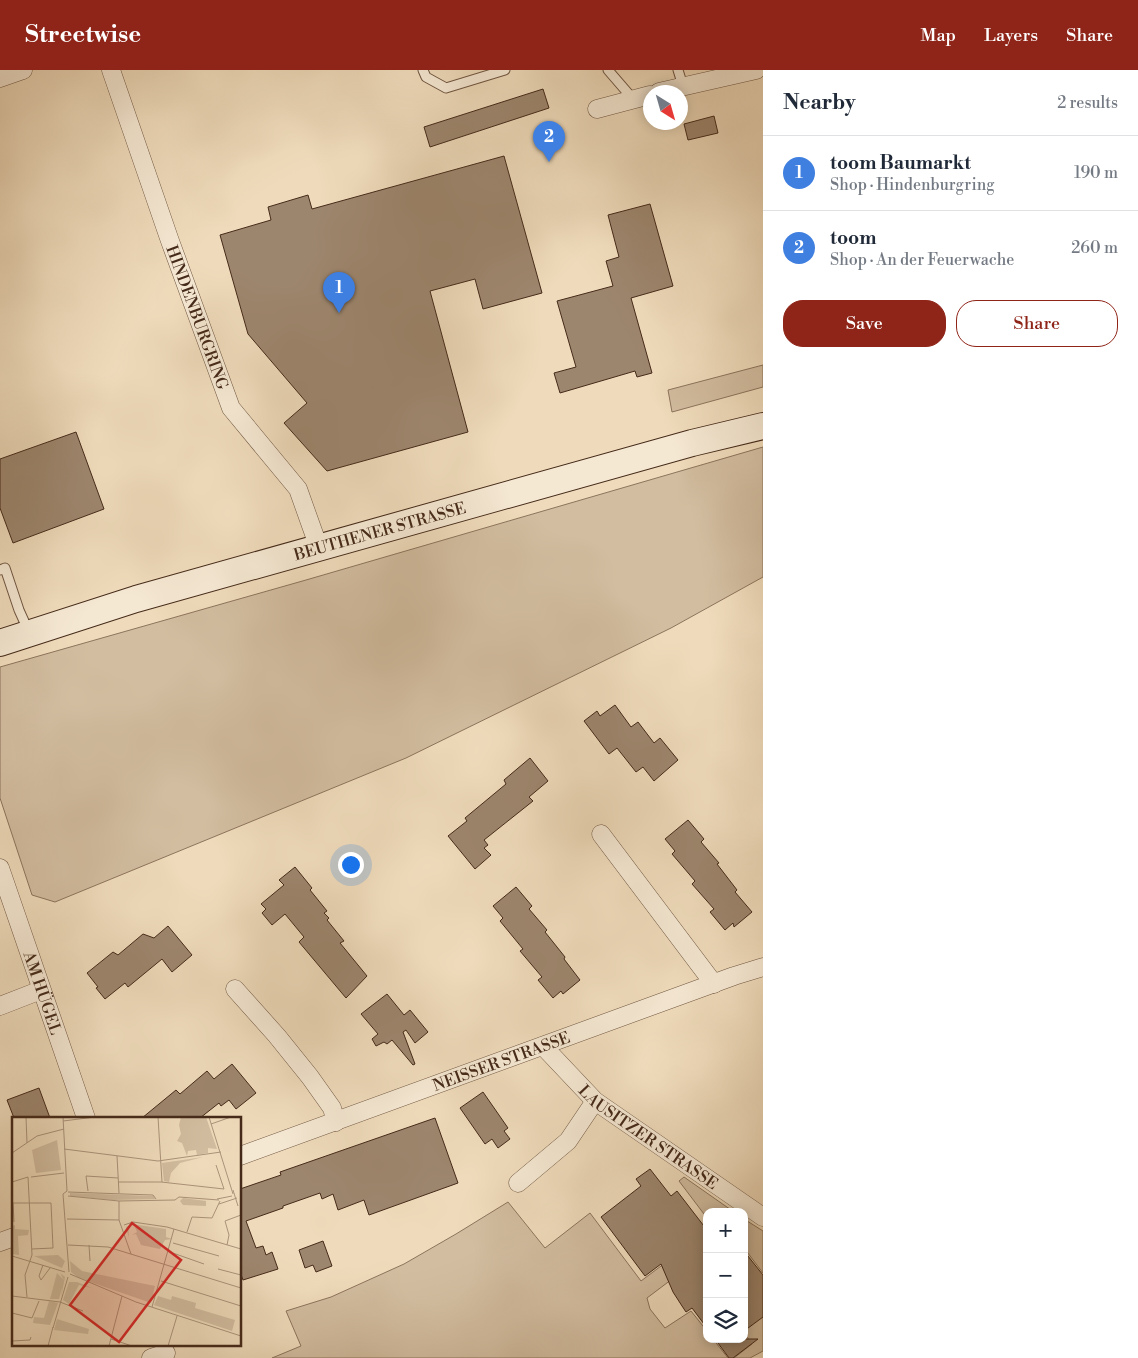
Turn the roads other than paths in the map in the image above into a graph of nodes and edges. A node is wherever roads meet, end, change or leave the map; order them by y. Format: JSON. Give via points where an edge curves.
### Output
{"nodes":[{"id":1,"x":23,"y":70,"type":"edge"},
{"id":2,"x":110,"y":70,"type":"edge"},
{"id":3,"x":423,"y":70,"type":"edge"},
{"id":4,"x":506,"y":70,"type":"edge"},
{"id":5,"x":608,"y":70,"type":"edge"},
{"id":6,"x":756,"y":70,"type":"edge"},
{"id":7,"x":0,"y":78,"type":"edge"},
{"id":8,"x":681,"y":78,"type":"edge"},
{"id":9,"x":670,"y":85,"type":"edge"},
{"id":10,"x":643,"y":97,"type":"edge"},
{"id":11,"x":633,"y":99,"type":"junction"},
{"id":12,"x":596,"y":109,"type":"dead end"},
{"id":13,"x":763,"y":426,"type":"edge"},
{"id":14,"x":319,"y":548,"type":"junction"},
{"id":15,"x":0,"y":570,"type":"edge"},
{"id":16,"x":29,"y":633,"type":"junction"},
{"id":17,"x":0,"y":643,"type":"edge"},
{"id":18,"x":601,"y":834,"type":"dead end"},
{"id":19,"x":0,"y":868,"type":"edge"},
{"id":20,"x":763,"y":967,"type":"edge"},
{"id":21,"x":714,"y":984,"type":"junction"},
{"id":22,"x":235,"y":989,"type":"dead end"},
{"id":23,"x":41,"y":990,"type":"junction"},
{"id":24,"x":0,"y":1006,"type":"edge"},
{"id":25,"x":543,"y":1046,"type":"junction"},
{"id":26,"x":596,"y":1101,"type":"junction"},
{"id":27,"x":86,"y":1117,"type":"edge"},
{"id":28,"x":336,"y":1122,"type":"junction"},
{"id":29,"x":241,"y":1156,"type":"edge"},
{"id":30,"x":518,"y":1183,"type":"dead end"},
{"id":31,"x":763,"y":1217,"type":"edge"},
{"id":32,"x":12,"y":1238,"type":"edge"},
{"id":33,"x":0,"y":1242,"type":"edge"}],
"edges":[{"from":1,"to":7,"type":"street"},
{"from":2,"to":14,"type":"street","name":"HINDENBURGRING","via":[[231,408],[298,489]]},
{"from":3,"to":4,"type":"lane","via":[[426,77],[446,88]]},
{"from":5,"to":11,"type":"lane"},
{"from":6,"to":8,"type":"street"},
{"from":8,"to":9,"type":"street"},
{"from":10,"to":11,"type":"street"},
{"from":11,"to":12,"type":"street"},
{"from":13,"to":14,"type":"main road","name":"BEUTHENER STRASSE"},
{"from":14,"to":16,"type":"main road","name":"BEUTHENER STRASSE","via":[[136,599]]},
{"from":15,"to":16,"type":"lane","via":[[5,568]]},
{"from":16,"to":17,"type":"main road","name":"BEUTHENER STRASSE"},
{"from":18,"to":21,"type":"street"},
{"from":19,"to":23,"type":"street","name":"AM HÜGEL"},
{"from":20,"to":21,"type":"street","name":"NEISSER STRASSE"},
{"from":21,"to":25,"type":"street","name":"NEISSER STRASSE"},
{"from":22,"to":28,"type":"street","via":[[310,1077],[332,1108]]},
{"from":23,"to":24,"type":"street"},
{"from":23,"to":27,"type":"street","name":"AM HÜGEL"},
{"from":25,"to":26,"type":"street","name":"LAUSITZER STRASSE"},
{"from":25,"to":28,"type":"street","name":"NEISSER STRASSE"},
{"from":26,"to":30,"type":"street","via":[[568,1141]]},
{"from":26,"to":31,"type":"street","name":"LAUSITZER STRASSE"},
{"from":28,"to":29,"type":"street","name":"NEISSER STRASSE"},
{"from":32,"to":33,"type":"street"}]}
